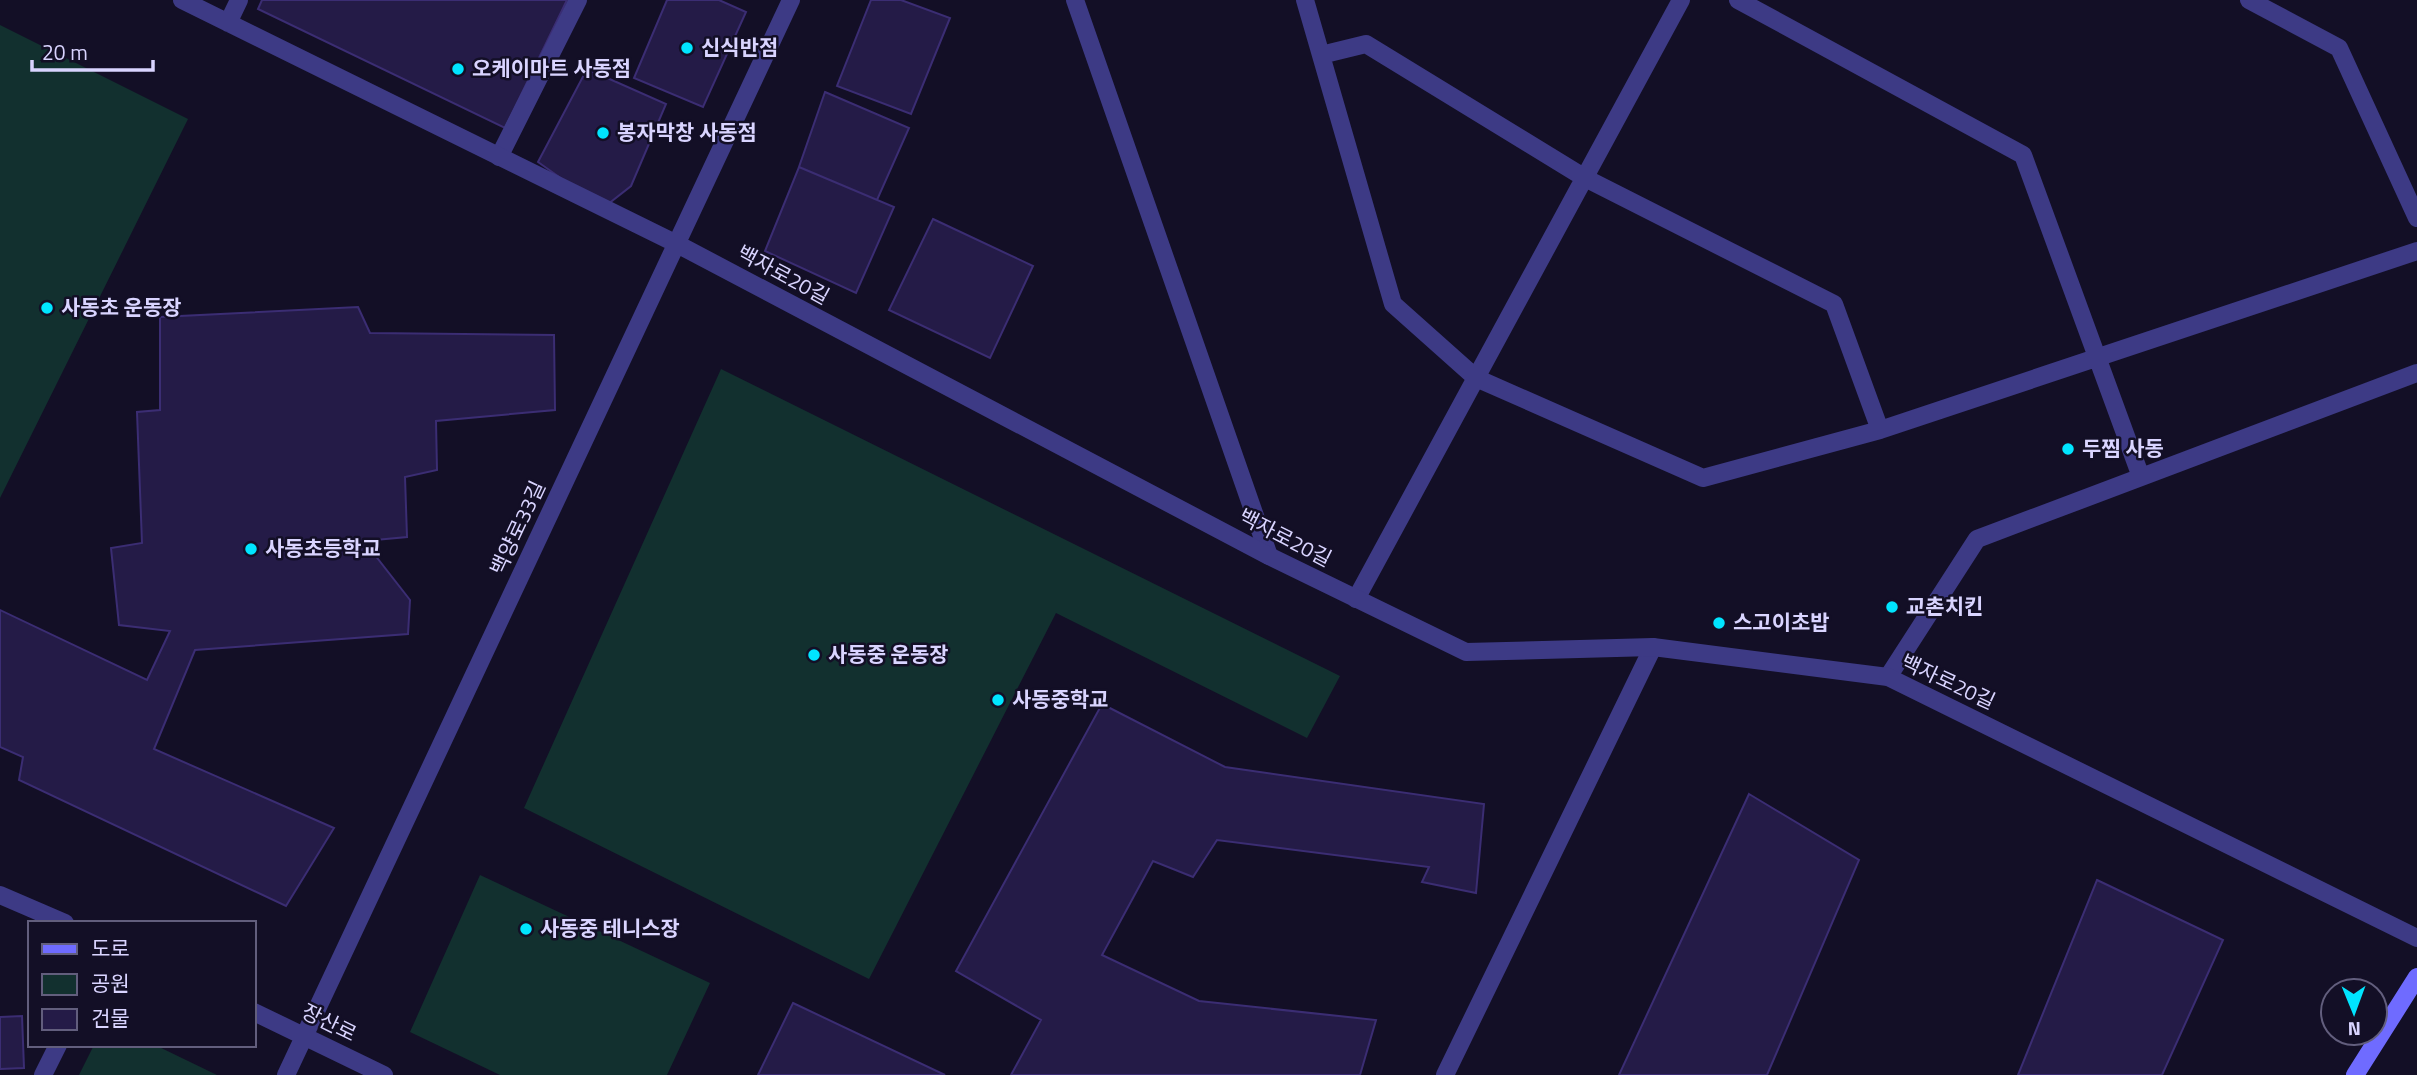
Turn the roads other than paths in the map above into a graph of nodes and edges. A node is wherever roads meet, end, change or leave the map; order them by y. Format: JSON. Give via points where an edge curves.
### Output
{"nodes":[{"id":1,"x":182,"y":0,"type":"edge"},
{"id":2,"x":239,"y":0,"type":"edge"},
{"id":3,"x":578,"y":0,"type":"edge"},
{"id":4,"x":791,"y":0,"type":"edge"},
{"id":5,"x":1075,"y":0,"type":"edge"},
{"id":6,"x":1305,"y":0,"type":"edge"},
{"id":7,"x":1681,"y":0,"type":"edge"},
{"id":8,"x":1738,"y":0,"type":"edge"},
{"id":9,"x":2249,"y":0,"type":"edge"},
{"id":10,"x":228,"y":23,"type":"junction"},
{"id":11,"x":1321,"y":55,"type":"junction"},
{"id":12,"x":499,"y":157,"type":"junction"},
{"id":13,"x":1585,"y":178,"type":"junction"},
{"id":14,"x":2417,"y":218,"type":"edge"},
{"id":15,"x":677,"y":244,"type":"junction"},
{"id":16,"x":2417,"y":251,"type":"edge"},
{"id":17,"x":2099,"y":357,"type":"junction"},
{"id":18,"x":2417,"y":373,"type":"edge"},
{"id":19,"x":1476,"y":378,"type":"junction"},
{"id":20,"x":1880,"y":430,"type":"junction"},
{"id":21,"x":2141,"y":477,"type":"junction"},
{"id":22,"x":1269,"y":556,"type":"junction"},
{"id":23,"x":1356,"y":598,"type":"junction"},
{"id":24,"x":1653,"y":647,"type":"junction"},
{"id":25,"x":1888,"y":677,"type":"junction"},
{"id":26,"x":0,"y":895,"type":"edge"},
{"id":27,"x":60,"y":921,"type":"edge"},
{"id":28,"x":2417,"y":938,"type":"edge"},
{"id":29,"x":2417,"y":977,"type":"edge"},
{"id":30,"x":256,"y":1013,"type":"edge"},
{"id":31,"x":304,"y":1037,"type":"junction"},
{"id":32,"x":57,"y":1047,"type":"edge"},
{"id":33,"x":43,"y":1075,"type":"edge"},
{"id":34,"x":286,"y":1075,"type":"edge"},
{"id":35,"x":384,"y":1075,"type":"edge"},
{"id":36,"x":1445,"y":1075,"type":"edge"},
{"id":37,"x":2355,"y":1075,"type":"edge"}],
"edges":[{"from":1,"to":10,"type":"street","name":"백자로20길"},
{"from":2,"to":10,"type":"street"},
{"from":3,"to":12,"type":"street"},
{"from":4,"to":15,"type":"street","name":"백양로33길"},
{"from":5,"to":22,"type":"street"},
{"from":6,"to":11,"type":"street"},
{"from":7,"to":13,"type":"street"},
{"from":8,"to":17,"type":"street","via":[[2023,155]]},
{"from":9,"to":14,"type":"street","via":[[2339,48]]},
{"from":10,"to":12,"type":"street","name":"백자로20길"},
{"from":11,"to":13,"type":"street","via":[[1366,44]]},
{"from":11,"to":19,"type":"street","via":[[1393,304]]},
{"from":12,"to":15,"type":"street","name":"백자로20길"},
{"from":13,"to":19,"type":"street"},
{"from":13,"to":20,"type":"street","via":[[1834,304]]},
{"from":15,"to":22,"type":"street","name":"백자로20길"},
{"from":15,"to":31,"type":"street","name":"백양로33길"},
{"from":16,"to":17,"type":"street"},
{"from":17,"to":20,"type":"street"},
{"from":17,"to":21,"type":"street"},
{"from":18,"to":21,"type":"street"},
{"from":19,"to":20,"type":"street","via":[[1703,478]]},
{"from":19,"to":23,"type":"street"},
{"from":21,"to":25,"type":"street","via":[[1977,539]]},
{"from":22,"to":23,"type":"street","name":"백자로20길"},
{"from":23,"to":24,"type":"street","name":"백자로20길","via":[[1466,652]]},
{"from":24,"to":25,"type":"street","name":"백자로20길"},
{"from":24,"to":36,"type":"street"},
{"from":25,"to":28,"type":"street","name":"백자로20길"},
{"from":26,"to":27,"type":"street"},
{"from":29,"to":37,"type":"street"},
{"from":30,"to":31,"type":"street","name":"장산로"},
{"from":31,"to":34,"type":"street","name":"백양로33길"},
{"from":31,"to":35,"type":"street","name":"장산로"},
{"from":32,"to":33,"type":"street"}]}
